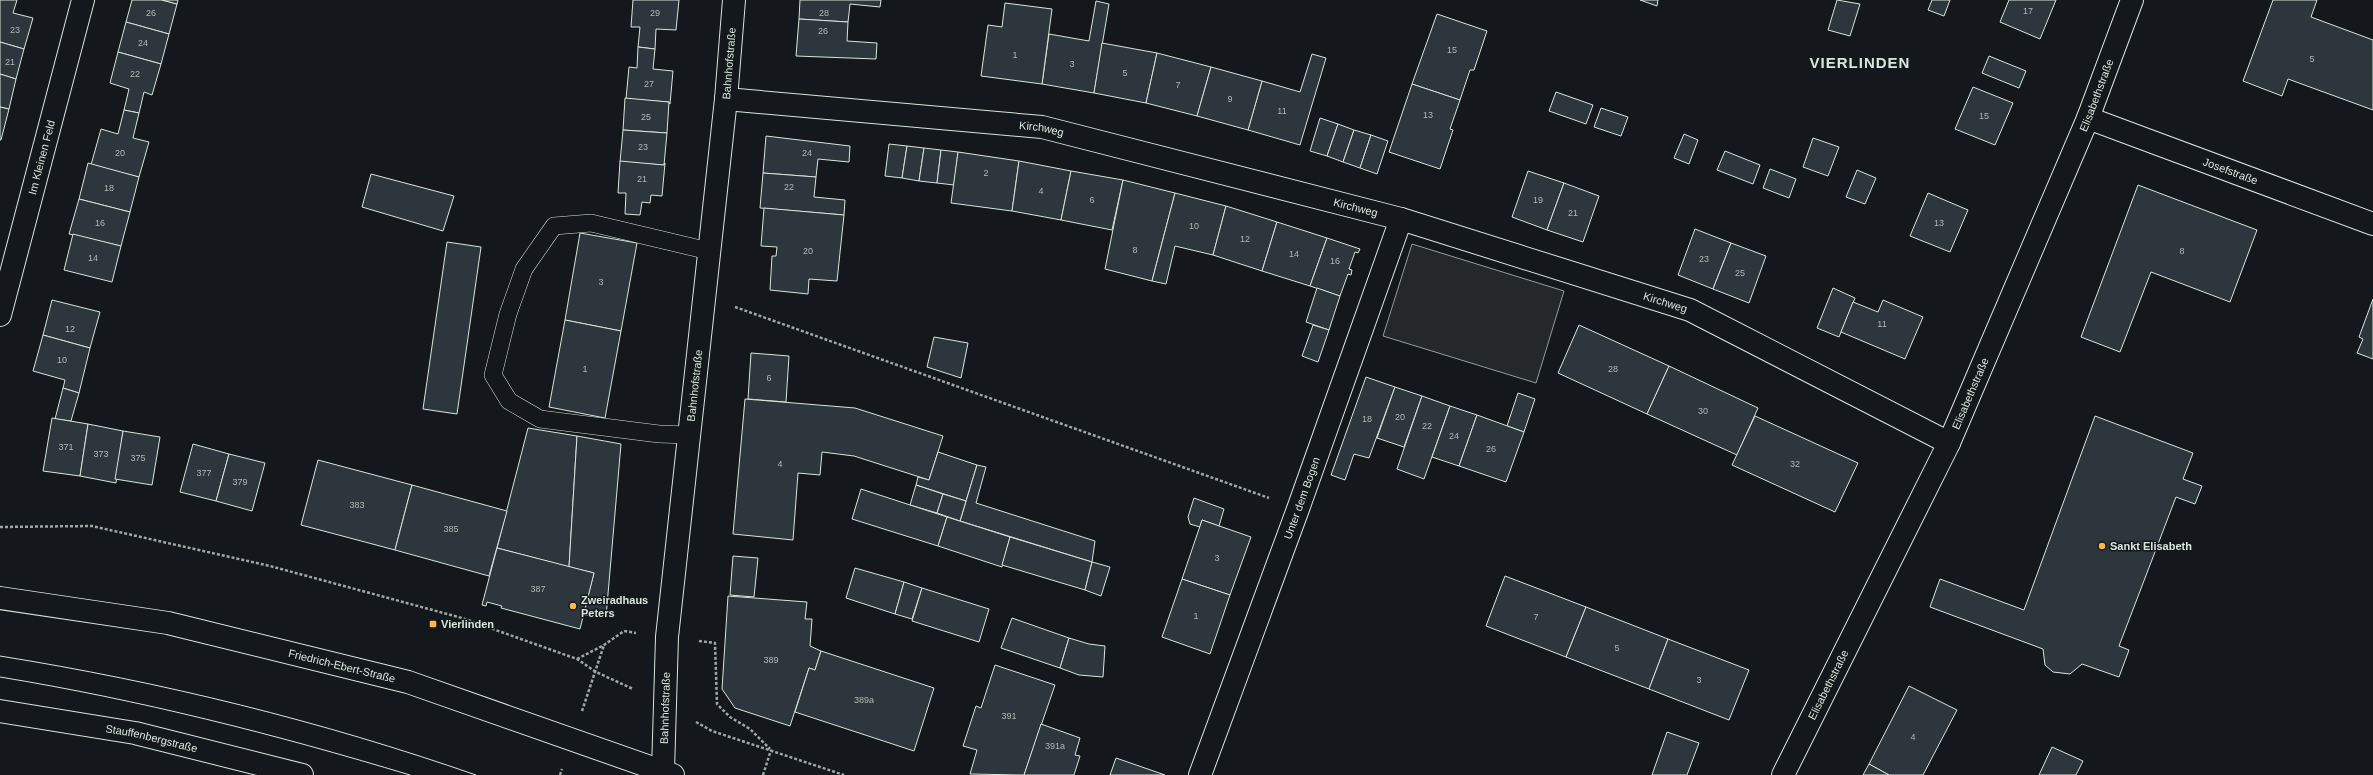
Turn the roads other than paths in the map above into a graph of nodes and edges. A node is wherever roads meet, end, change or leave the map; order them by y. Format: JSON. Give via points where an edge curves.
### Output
{"nodes":[{"id":1,"x":83,"y":0,"type":"edge"},
{"id":2,"x":734,"y":0,"type":"edge"},
{"id":3,"x":2132,"y":0,"type":"edge"},
{"id":4,"x":726,"y":99,"type":"junction"},
{"id":5,"x":2088,"y":118,"type":"junction"},
{"id":6,"x":1401,"y":219,"type":"junction"},
{"id":7,"x":2373,"y":224,"type":"edge"},
{"id":8,"x":709,"y":251,"type":"junction"},
{"id":9,"x":0,"y":316,"type":"edge"},
{"id":10,"x":689,"y":435,"type":"junction"},
{"id":11,"x":1949,"y":443,"type":"junction"},
{"id":12,"x":0,"y":598,"type":"edge"},
{"id":13,"x":0,"y":711,"type":"edge"},
{"id":14,"x":666,"y":774,"type":"edge"},
{"id":15,"x":302,"y":775,"type":"edge"},
{"id":16,"x":1200,"y":775,"type":"edge"},
{"id":17,"x":1783,"y":775,"type":"edge"}],
"edges":[{"from":1,"to":9,"type":"street","name":"Im Kleinen Feld"},
{"from":2,"to":4,"type":"street","name":"Bahnhofstraße"},
{"from":3,"to":5,"type":"street","name":"Elisabethstraße"},
{"from":4,"to":6,"type":"street","name":"Kirchweg","via":[[1042,127]]},
{"from":4,"to":8,"type":"street","name":"Bahnhofstraße"},
{"from":5,"to":7,"type":"street","name":"Josefstraße"},
{"from":5,"to":11,"type":"street","name":"Elisabethstraße"},
{"from":6,"to":11,"type":"street","name":"Kirchweg","via":[[1690,310]]},
{"from":6,"to":16,"type":"street","name":"Unter dem Bogen"},
{"from":8,"to":10,"type":"street","name":"Bahnhofstraße"},
{"from":8,"to":10,"type":"lane","via":[[591,223],[554,226],[524,269],[508,314],[493,375],[509,401],[540,419],[659,434]]},
{"from":10,"to":14,"type":"street","name":"Bahnhofstraße","via":[[667,637]]},
{"from":11,"to":17,"type":"street","name":"Elisabethstraße"},
{"from":12,"to":14,"type":"street","name":"Friedrich-Ebert-Straße","via":[[168,623],[408,682]]},
{"from":13,"to":15,"type":"street","name":"Stauffenbergstraße","via":[[135,733]]}]}
